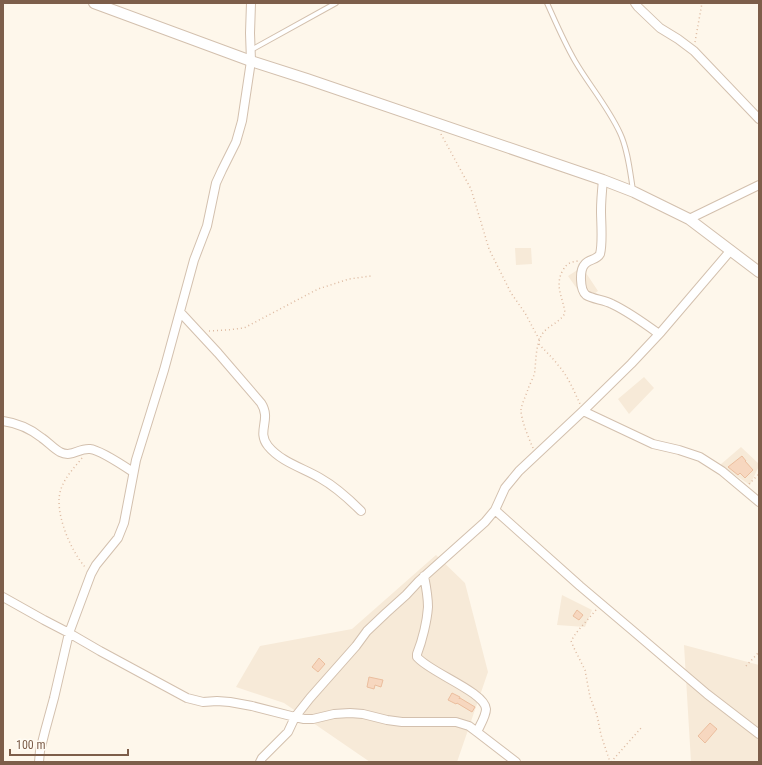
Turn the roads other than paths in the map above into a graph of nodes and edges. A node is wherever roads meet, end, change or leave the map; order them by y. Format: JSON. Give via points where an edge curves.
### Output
{"nodes":[{"id":1,"x":94,"y":3,"type":"edge"},
{"id":2,"x":251,"y":3,"type":"edge"},
{"id":3,"x":336,"y":3,"type":"edge"},
{"id":4,"x":547,"y":3,"type":"edge"},
{"id":5,"x":635,"y":3,"type":"edge"},
{"id":6,"x":251,"y":56,"type":"junction"},
{"id":7,"x":759,"y":119,"type":"edge"},
{"id":8,"x":603,"y":180,"type":"junction"},
{"id":9,"x":759,"y":185,"type":"edge"},
{"id":10,"x":634,"y":192,"type":"junction"},
{"id":11,"x":689,"y":219,"type":"junction"},
{"id":12,"x":731,"y":250,"type":"junction"},
{"id":13,"x":759,"y":272,"type":"edge"},
{"id":14,"x":180,"y":312,"type":"junction"},
{"id":15,"x":659,"y":334,"type":"junction"},
{"id":16,"x":583,"y":411,"type":"junction"},
{"id":17,"x":3,"y":421,"type":"edge"},
{"id":18,"x":134,"y":472,"type":"junction"},
{"id":19,"x":759,"y":502,"type":"edge"},
{"id":20,"x":495,"y":510,"type":"junction"},
{"id":21,"x":361,"y":511,"type":"dead end"},
{"id":22,"x":424,"y":576,"type":"junction"},
{"id":23,"x":3,"y":597,"type":"edge"},
{"id":24,"x":69,"y":633,"type":"junction"},
{"id":25,"x":295,"y":718,"type":"junction"},
{"id":26,"x":477,"y":732,"type":"junction"},
{"id":27,"x":759,"y":734,"type":"edge"},
{"id":28,"x":39,"y":762,"type":"edge"},
{"id":29,"x":260,"y":762,"type":"edge"},
{"id":30,"x":516,"y":762,"type":"edge"}],
"edges":[{"from":1,"to":6,"type":"street"},
{"from":2,"to":6,"type":"street"},
{"from":3,"to":6,"type":"lane"},
{"from":4,"to":10,"type":"lane","via":[[565,43],[621,134]]},
{"from":5,"to":7,"type":"street","via":[[660,28],[694,51]]},
{"from":6,"to":8,"type":"street"},
{"from":6,"to":14,"type":"street","via":[[242,121],[236,142],[216,183],[207,226],[194,260]]},
{"from":8,"to":10,"type":"street"},
{"from":8,"to":15,"type":"street","via":[[600,254],[583,266],[583,291],[590,298],[611,303]]},
{"from":9,"to":11,"type":"street"},
{"from":10,"to":11,"type":"street"},
{"from":11,"to":12,"type":"street"},
{"from":12,"to":13,"type":"street"},
{"from":12,"to":15,"type":"street"},
{"from":14,"to":18,"type":"street"},
{"from":14,"to":21,"type":"street","via":[[263,406],[265,416],[262,433],[268,446],[282,458],[332,486]]},
{"from":15,"to":16,"type":"street"},
{"from":16,"to":19,"type":"street","via":[[653,444],[700,457],[722,471]]},
{"from":16,"to":20,"type":"street","via":[[519,471],[505,488]]},
{"from":17,"to":18,"type":"street","via":[[31,430],[60,452],[72,454],[89,449]]},
{"from":18,"to":24,"type":"street","via":[[120,534],[91,574]]},
{"from":20,"to":22,"type":"street"},
{"from":20,"to":27,"type":"street","via":[[707,694]]},
{"from":22,"to":25,"type":"street","via":[[367,631]]},
{"from":22,"to":26,"type":"street","via":[[428,607],[417,657],[482,699],[486,709]]},
{"from":23,"to":24,"type":"street"},
{"from":24,"to":25,"type":"street","via":[[187,698],[203,702],[217,701],[252,706]]},
{"from":24,"to":28,"type":"street"},
{"from":25,"to":26,"type":"street","via":[[313,719],[334,714],[363,714],[402,722],[456,722]]},
{"from":25,"to":29,"type":"street","via":[[288,732]]},
{"from":26,"to":30,"type":"street"}]}
